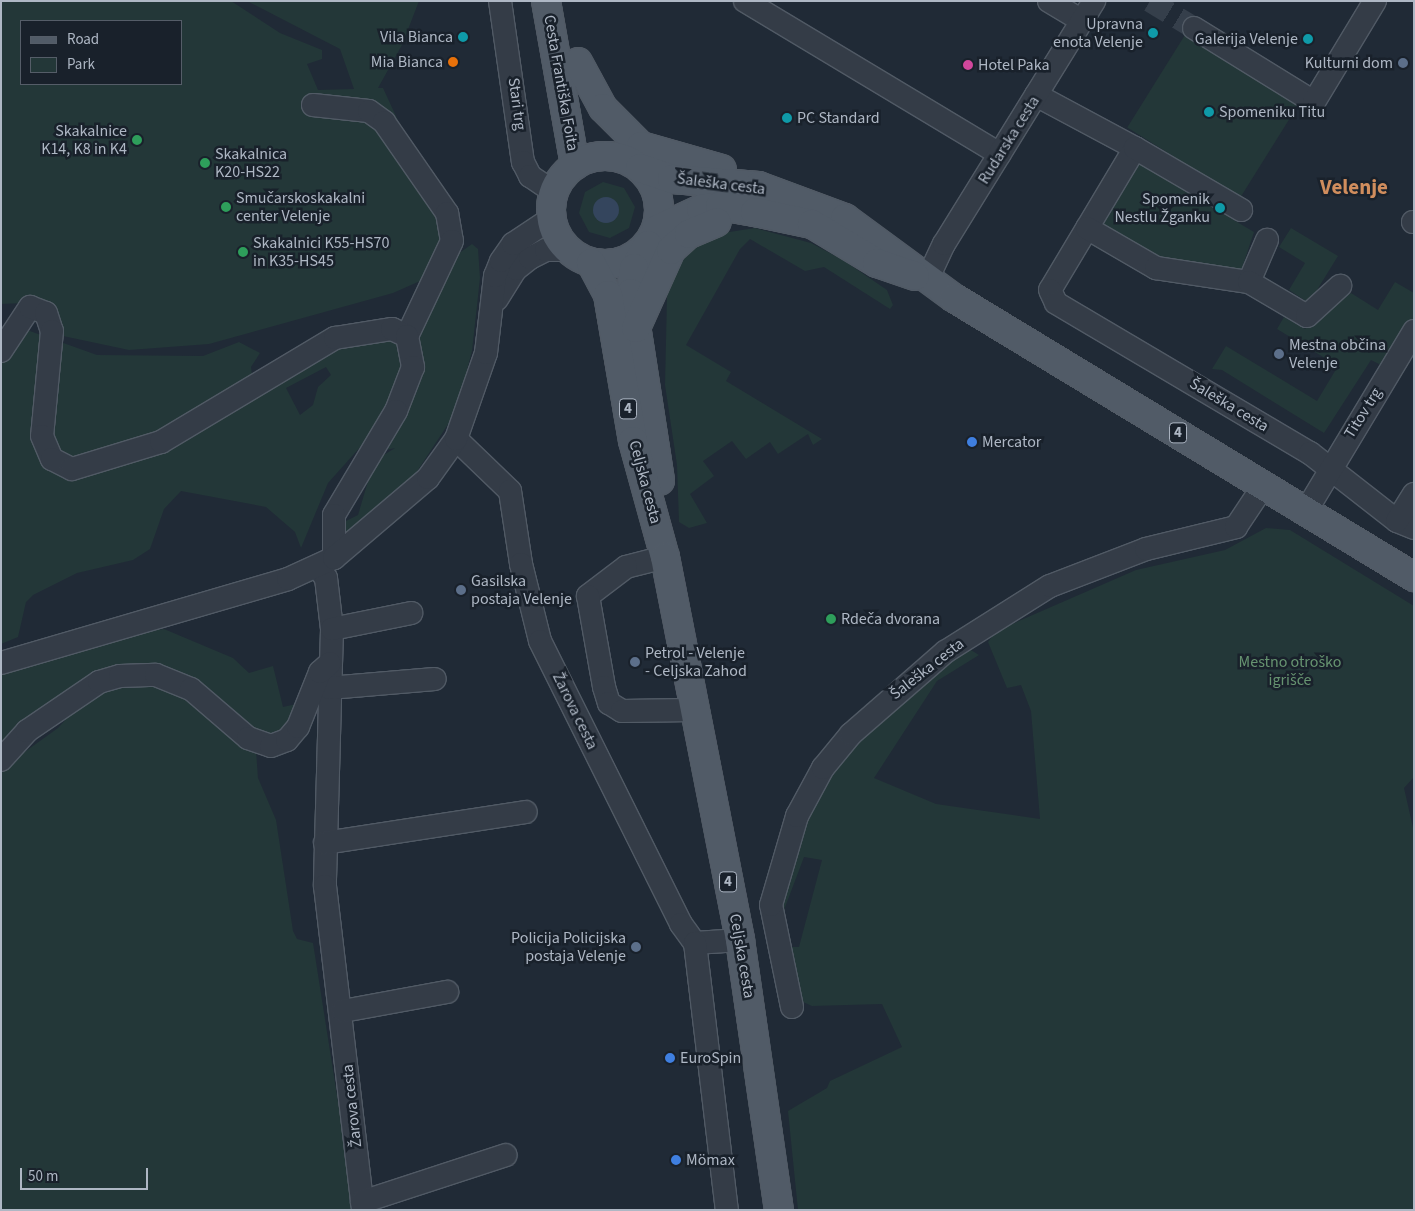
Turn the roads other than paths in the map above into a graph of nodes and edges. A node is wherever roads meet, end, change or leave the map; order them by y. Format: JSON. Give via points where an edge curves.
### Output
{"nodes":[{"id":1,"x":500,"y":1,"type":"edge"},
{"id":2,"x":546,"y":1,"type":"edge"},
{"id":3,"x":562,"y":1,"type":"edge"},
{"id":4,"x":745,"y":1,"type":"edge"},
{"id":5,"x":1049,"y":1,"type":"edge"},
{"id":6,"x":1094,"y":1,"type":"edge"},
{"id":7,"x":1375,"y":1,"type":"edge"},
{"id":8,"x":1082,"y":21,"type":"junction"},
{"id":9,"x":1194,"y":28,"type":"tunnel mouth"},
{"id":10,"x":578,"y":62,"type":"junction"},
{"id":11,"x":1036,"y":95,"type":"junction"},
{"id":12,"x":313,"y":105,"type":"dead end"},
{"id":13,"x":1135,"y":148,"type":"junction"},
{"id":14,"x":1000,"y":154,"type":"junction"},
{"id":15,"x":611,"y":156,"type":"junction"},
{"id":16,"x":575,"y":165,"type":"junction"},
{"id":17,"x":640,"y":168,"type":"junction"},
{"id":18,"x":757,"y":199,"type":"junction"},
{"id":19,"x":553,"y":205,"type":"junction"},
{"id":20,"x":1241,"y":210,"type":"dead end"},
{"id":21,"x":1087,"y":228,"type":"junction"},
{"id":22,"x":652,"y":238,"type":"junction"},
{"id":23,"x":1267,"y":240,"type":"dead end"},
{"id":24,"x":580,"y":256,"type":"junction"},
{"id":25,"x":927,"y":280,"type":"junction"},
{"id":26,"x":1250,"y":282,"type":"junction"},
{"id":27,"x":1340,"y":286,"type":"dead end"},
{"id":28,"x":495,"y":302,"type":"junction"},
{"id":29,"x":636,"y":328,"type":"junction"},
{"id":30,"x":1414,"y":331,"type":"edge"},
{"id":31,"x":407,"y":336,"type":"junction"},
{"id":32,"x":1,"y":351,"type":"edge"},
{"id":33,"x":456,"y":439,"type":"junction"},
{"id":34,"x":1328,"y":469,"type":"junction"},
{"id":35,"x":1264,"y":485,"type":"junction"},
{"id":36,"x":1414,"y":494,"type":"edge"},
{"id":37,"x":1306,"y":511,"type":"junction"},
{"id":38,"x":1406,"y":525,"type":"edge"},
{"id":39,"x":664,"y":557,"type":"junction"},
{"id":40,"x":327,"y":563,"type":"junction"},
{"id":41,"x":1414,"y":577,"type":"edge"},
{"id":42,"x":410,"y":613,"type":"dead end"},
{"id":43,"x":332,"y":629,"type":"junction"},
{"id":44,"x":330,"y":662,"type":"junction"},
{"id":45,"x":1,"y":663,"type":"edge"},
{"id":46,"x":435,"y":679,"type":"dead end"},
{"id":47,"x":329,"y":688,"type":"junction"},
{"id":48,"x":693,"y":710,"type":"junction"},
{"id":49,"x":1,"y":760,"type":"edge"},
{"id":50,"x":526,"y":812,"type":"dead end"},
{"id":51,"x":325,"y":843,"type":"junction"},
{"id":52,"x":740,"y":940,"type":"junction"},
{"id":53,"x":696,"y":943,"type":"junction"},
{"id":54,"x":447,"y":992,"type":"dead end"},
{"id":55,"x":792,"y":1007,"type":"dead end"},
{"id":56,"x":343,"y":1011,"type":"junction"},
{"id":57,"x":506,"y":1155,"type":"dead end"},
{"id":58,"x":362,"y":1206,"type":"edge"},
{"id":59,"x":727,"y":1210,"type":"edge"},
{"id":60,"x":778,"y":1210,"type":"edge"}],
"edges":[{"from":1,"to":19,"type":"street","name":"Stari trg","via":[[523,162]]},
{"from":2,"to":16,"type":"main road","name":"Cesta Františka Foita"},
{"from":3,"to":10,"type":"main road","name":"Cesta Františka Foita"},
{"from":4,"to":14,"type":"street"},
{"from":5,"to":8,"type":"street"},
{"from":6,"to":8,"type":"street","name":"Rudarska cesta"},
{"from":7,"to":9,"type":"street","via":[[1314,102]]},
{"from":8,"to":11,"type":"street","name":"Rudarska cesta"},
{"from":10,"to":15,"type":"main road","name":"Cesta Františka Foita","via":[[592,112]]},
{"from":10,"to":18,"type":"main road","name":"Cesta Františka Foita","via":[[603,108],[640,146],[724,169]]},
{"from":11,"to":13,"type":"street"},
{"from":11,"to":14,"type":"street","name":"Rudarska cesta"},
{"from":12,"to":31,"type":"street","via":[[369,111],[384,122],[446,213],[452,241]]},
{"from":13,"to":20,"type":"street"},
{"from":13,"to":21,"type":"street","name":"Šaleška cesta"},
{"from":14,"to":25,"type":"street","name":"Rudarska cesta"},
{"from":15,"to":16,"type":"main road"},
{"from":15,"to":17,"type":"main road"},
{"from":16,"to":19,"type":"main road"},
{"from":17,"to":18,"type":"main road","name":"Šaleška cesta"},
{"from":17,"to":22,"type":"main road","via":[[658,196]]},
{"from":18,"to":22,"type":"main road","name":"Šaleška cesta","via":[[701,209]]},
{"from":18,"to":25,"type":"main road","name":"Šaleška cesta","via":[[812,224],[877,263]]},
{"from":18,"to":29,"type":"main road","via":[[689,234],[671,250]]},
{"from":19,"to":24,"type":"main road","number":"4"},
{"from":19,"to":28,"type":"street","via":[[513,244],[501,261],[495,276]]},
{"from":21,"to":26,"type":"street","via":[[1156,268]]},
{"from":21,"to":34,"type":"street","name":"Šaleška cesta","via":[[1050,290],[1056,303],[1310,453]]},
{"from":22,"to":24,"type":"main road","via":[[628,260]]},
{"from":22,"to":29,"type":"main road","name":"Celjska cesta","via":[[634,268],[631,294]]},
{"from":23,"to":26,"type":"street"},
{"from":24,"to":28,"type":"street","via":[[546,250],[530,258],[516,269]]},
{"from":24,"to":39,"type":"main road","name":"Celjska cesta","number":"4","via":[[608,295],[633,441]]},
{"from":25,"to":35,"type":"main road","name":"Šaleška cesta","number":"4"},
{"from":26,"to":27,"type":"street","via":[[1307,316]]},
{"from":28,"to":33,"type":"street","via":[[475,395]]},
{"from":29,"to":39,"type":"main road","name":"Celjska cesta","via":[[665,512]]},
{"from":30,"to":34,"type":"street","name":"Titov trg"},
{"from":31,"to":32,"type":"street","via":[[392,329],[335,338],[161,442],[72,469],[52,459],[42,436],[52,331],[46,313],[30,307]]},
{"from":31,"to":40,"type":"street","via":[[412,366],[396,411],[334,515]]},
{"from":33,"to":40,"type":"street","via":[[428,478]]},
{"from":33,"to":53,"type":"street","name":"Žarova cesta","via":[[510,491],[521,564],[540,641],[681,924]]},
{"from":34,"to":37,"type":"street","name":"Titov trg"},
{"from":34,"to":38,"type":"street","name":"Šaleška cesta"},
{"from":35,"to":37,"type":"main road","name":"Šaleška cesta","number":"4"},
{"from":35,"to":55,"type":"street","name":"Šaleška cesta","via":[[1236,527],[1146,549],[1050,586],[945,652],[850,734],[823,768],[796,816],[771,905]]},
{"from":36,"to":38,"type":"street"},
{"from":37,"to":41,"type":"main road","name":"Šaleška cesta","number":"4"},
{"from":39,"to":48,"type":"main road","name":"Celjska cesta","number":"4"},
{"from":39,"to":48,"type":"street","via":[[626,567],[588,596],[604,687],[609,703],[622,711]]},
{"from":40,"to":43,"type":"street","name":"Žarova cesta"},
{"from":40,"to":45,"type":"street"},
{"from":42,"to":43,"type":"street"},
{"from":43,"to":44,"type":"street","name":"Žarova cesta"},
{"from":44,"to":47,"type":"street","name":"Žarova cesta"},
{"from":44,"to":49,"type":"street","via":[[320,672],[298,727],[287,740],[272,746],[248,738],[191,688],[156,675],[120,676],[100,682],[27,731]]},
{"from":46,"to":47,"type":"street"},
{"from":47,"to":51,"type":"street","name":"Žarova cesta"},
{"from":48,"to":52,"type":"main road","name":"Celjska cesta","number":"4"},
{"from":50,"to":51,"type":"street"},
{"from":51,"to":56,"type":"street","name":"Žarova cesta","via":[[325,886]]},
{"from":52,"to":53,"type":"street"},
{"from":52,"to":60,"type":"main road","name":"Celjska cesta","number":"4"},
{"from":53,"to":59,"type":"street"},
{"from":54,"to":56,"type":"street"},
{"from":56,"to":58,"type":"street","name":"Žarova cesta"},
{"from":57,"to":58,"type":"street","name":"Žarova cesta"}]}
